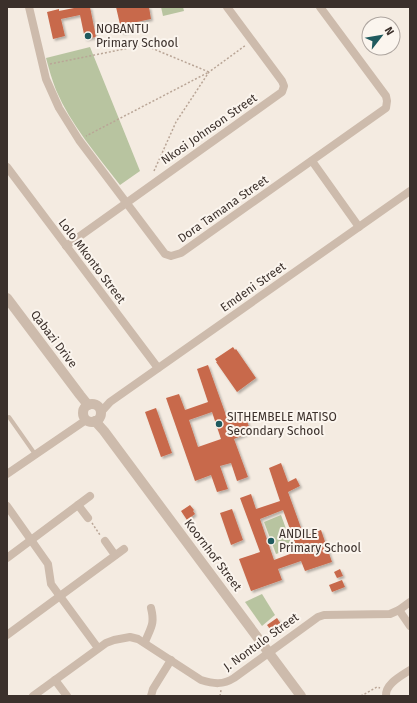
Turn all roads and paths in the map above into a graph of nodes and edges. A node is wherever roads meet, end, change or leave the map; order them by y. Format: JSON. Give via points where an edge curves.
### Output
{"nodes":[{"id":1,"x":29,"y":7,"type":"edge"},
{"id":2,"x":227,"y":7,"type":"edge"},
{"id":3,"x":320,"y":7,"type":"edge"},
{"id":4,"x":252,"y":40,"type":"junction"},
{"id":5,"x":43,"y":65,"type":"junction"},
{"id":6,"x":209,"y":72,"type":"junction"},
{"id":7,"x":79,"y":140,"type":"junction"},
{"id":8,"x":312,"y":161,"type":"junction"},
{"id":9,"x":7,"y":167,"type":"edge"},
{"id":10,"x":154,"y":171,"type":"dead end"},
{"id":11,"x":410,"y":191,"type":"edge"},
{"id":12,"x":127,"y":203,"type":"junction"},
{"id":13,"x":359,"y":227,"type":"junction"},
{"id":14,"x":66,"y":246,"type":"junction"},
{"id":15,"x":7,"y":298,"type":"edge"},
{"id":16,"x":158,"y":368,"type":"junction"},
{"id":17,"x":92,"y":413,"type":"junction"},
{"id":18,"x":8,"y":417,"type":"dead end"},
{"id":19,"x":35,"y":454,"type":"junction"},
{"id":20,"x":7,"y":474,"type":"edge"},
{"id":21,"x":90,"y":496,"type":"dead end"},
{"id":22,"x":78,"y":505,"type":"junction"},
{"id":23,"x":7,"y":506,"type":"edge"},
{"id":24,"x":88,"y":518,"type":"joint"},
{"id":25,"x":31,"y":540,"type":"junction"},
{"id":26,"x":105,"y":541,"type":"joint"},
{"id":27,"x":124,"y":549,"type":"dead end"},
{"id":28,"x":115,"y":555,"type":"junction"},
{"id":29,"x":7,"y":558,"type":"edge"},
{"id":30,"x":59,"y":596,"type":"junction"},
{"id":31,"x":410,"y":602,"type":"edge"},
{"id":32,"x":151,"y":608,"type":"dead end"},
{"id":33,"x":399,"y":610,"type":"junction"},
{"id":34,"x":410,"y":626,"type":"edge"},
{"id":35,"x":7,"y":635,"type":"edge"},
{"id":36,"x":145,"y":642,"type":"junction"},
{"id":37,"x":98,"y":648,"type":"junction"},
{"id":38,"x":269,"y":653,"type":"junction"},
{"id":39,"x":171,"y":660,"type":"junction"},
{"id":40,"x":410,"y":670,"type":"edge"},
{"id":41,"x":55,"y":680,"type":"junction"},
{"id":42,"x":386,"y":694,"type":"edge"},
{"id":43,"x":33,"y":696,"type":"edge"},
{"id":44,"x":67,"y":696,"type":"edge"},
{"id":45,"x":151,"y":696,"type":"edge"},
{"id":46,"x":301,"y":696,"type":"edge"},
{"id":47,"x":362,"y":696,"type":"edge"}],
"edges":[{"from":1,"to":5,"type":"street","name":"Dora Tamana Street"},
{"from":2,"to":4,"type":"street","name":"Nkosi Johnson Street"},
{"from":3,"to":8,"type":"street","name":"Dora Tamana Street","via":[[386,96],[387,101],[386,108]]},
{"from":4,"to":6,"type":"path"},
{"from":4,"to":12,"type":"street","name":"Nkosi Johnson Street","via":[[282,81],[282,92]]},
{"from":5,"to":6,"type":"path","via":[[144,45]]},
{"from":5,"to":7,"type":"street","name":"Dora Tamana Street","via":[[55,100]]},
{"from":6,"to":7,"type":"path"},
{"from":6,"to":10,"type":"path","via":[[176,122]]},
{"from":7,"to":12,"type":"street","name":"Dora Tamana Street"},
{"from":8,"to":12,"type":"street","name":"Dora Tamana Street","via":[[175,256],[165,254]]},
{"from":8,"to":13,"type":"street"},
{"from":9,"to":14,"type":"street","name":"Lolo Mkonto Street"},
{"from":11,"to":13,"type":"street","name":"Emdeni Street"},
{"from":12,"to":14,"type":"street","name":"Nkosi Johnson Street"},
{"from":13,"to":16,"type":"street","name":"Emdeni Street"},
{"from":14,"to":16,"type":"street","name":"Lolo Mkonto Street"},
{"from":15,"to":17,"type":"street","name":"Qabazi Drive"},
{"from":16,"to":17,"type":"street","name":"Emdeni Street"},
{"from":17,"to":19,"type":"street","name":"Emdeni Street"},
{"from":17,"to":38,"type":"street","name":"Koornhof Street"},
{"from":18,"to":19,"type":"lane"},
{"from":19,"to":20,"type":"street","name":"Emdeni Street"},
{"from":21,"to":22,"type":"street"},
{"from":22,"to":24,"type":"street"},
{"from":22,"to":25,"type":"street"},
{"from":23,"to":25,"type":"street"},
{"from":24,"to":26,"type":"path"},
{"from":25,"to":29,"type":"street"},
{"from":25,"to":30,"type":"street","via":[[48,564],[50,582]]},
{"from":26,"to":28,"type":"street"},
{"from":27,"to":28,"type":"street"},
{"from":28,"to":30,"type":"street"},
{"from":30,"to":35,"type":"street"},
{"from":30,"to":37,"type":"street"},
{"from":31,"to":33,"type":"street","name":"J. Nontulo Street"},
{"from":32,"to":36,"type":"street","via":[[153,624]]},
{"from":33,"to":34,"type":"street"},
{"from":33,"to":38,"type":"street","name":"J. Nontulo Street","via":[[390,614],[324,615],[313,620]]},
{"from":36,"to":37,"type":"street","name":"J. Nontulo Street","via":[[130,637],[114,640]]},
{"from":36,"to":39,"type":"street","name":"J. Nontulo Street"},
{"from":37,"to":41,"type":"street","name":"J. Nontulo Street"},
{"from":38,"to":39,"type":"street","name":"J. Nontulo Street","via":[[222,684],[201,680]]},
{"from":38,"to":46,"type":"street","name":"Koornhof Street"},
{"from":39,"to":45,"type":"street"},
{"from":40,"to":42,"type":"street","via":[[391,684]]},
{"from":41,"to":43,"type":"street","name":"J. Nontulo Street"},
{"from":41,"to":44,"type":"street"},
{"from":42,"to":47,"type":"path","via":[[377,687]]}]}
